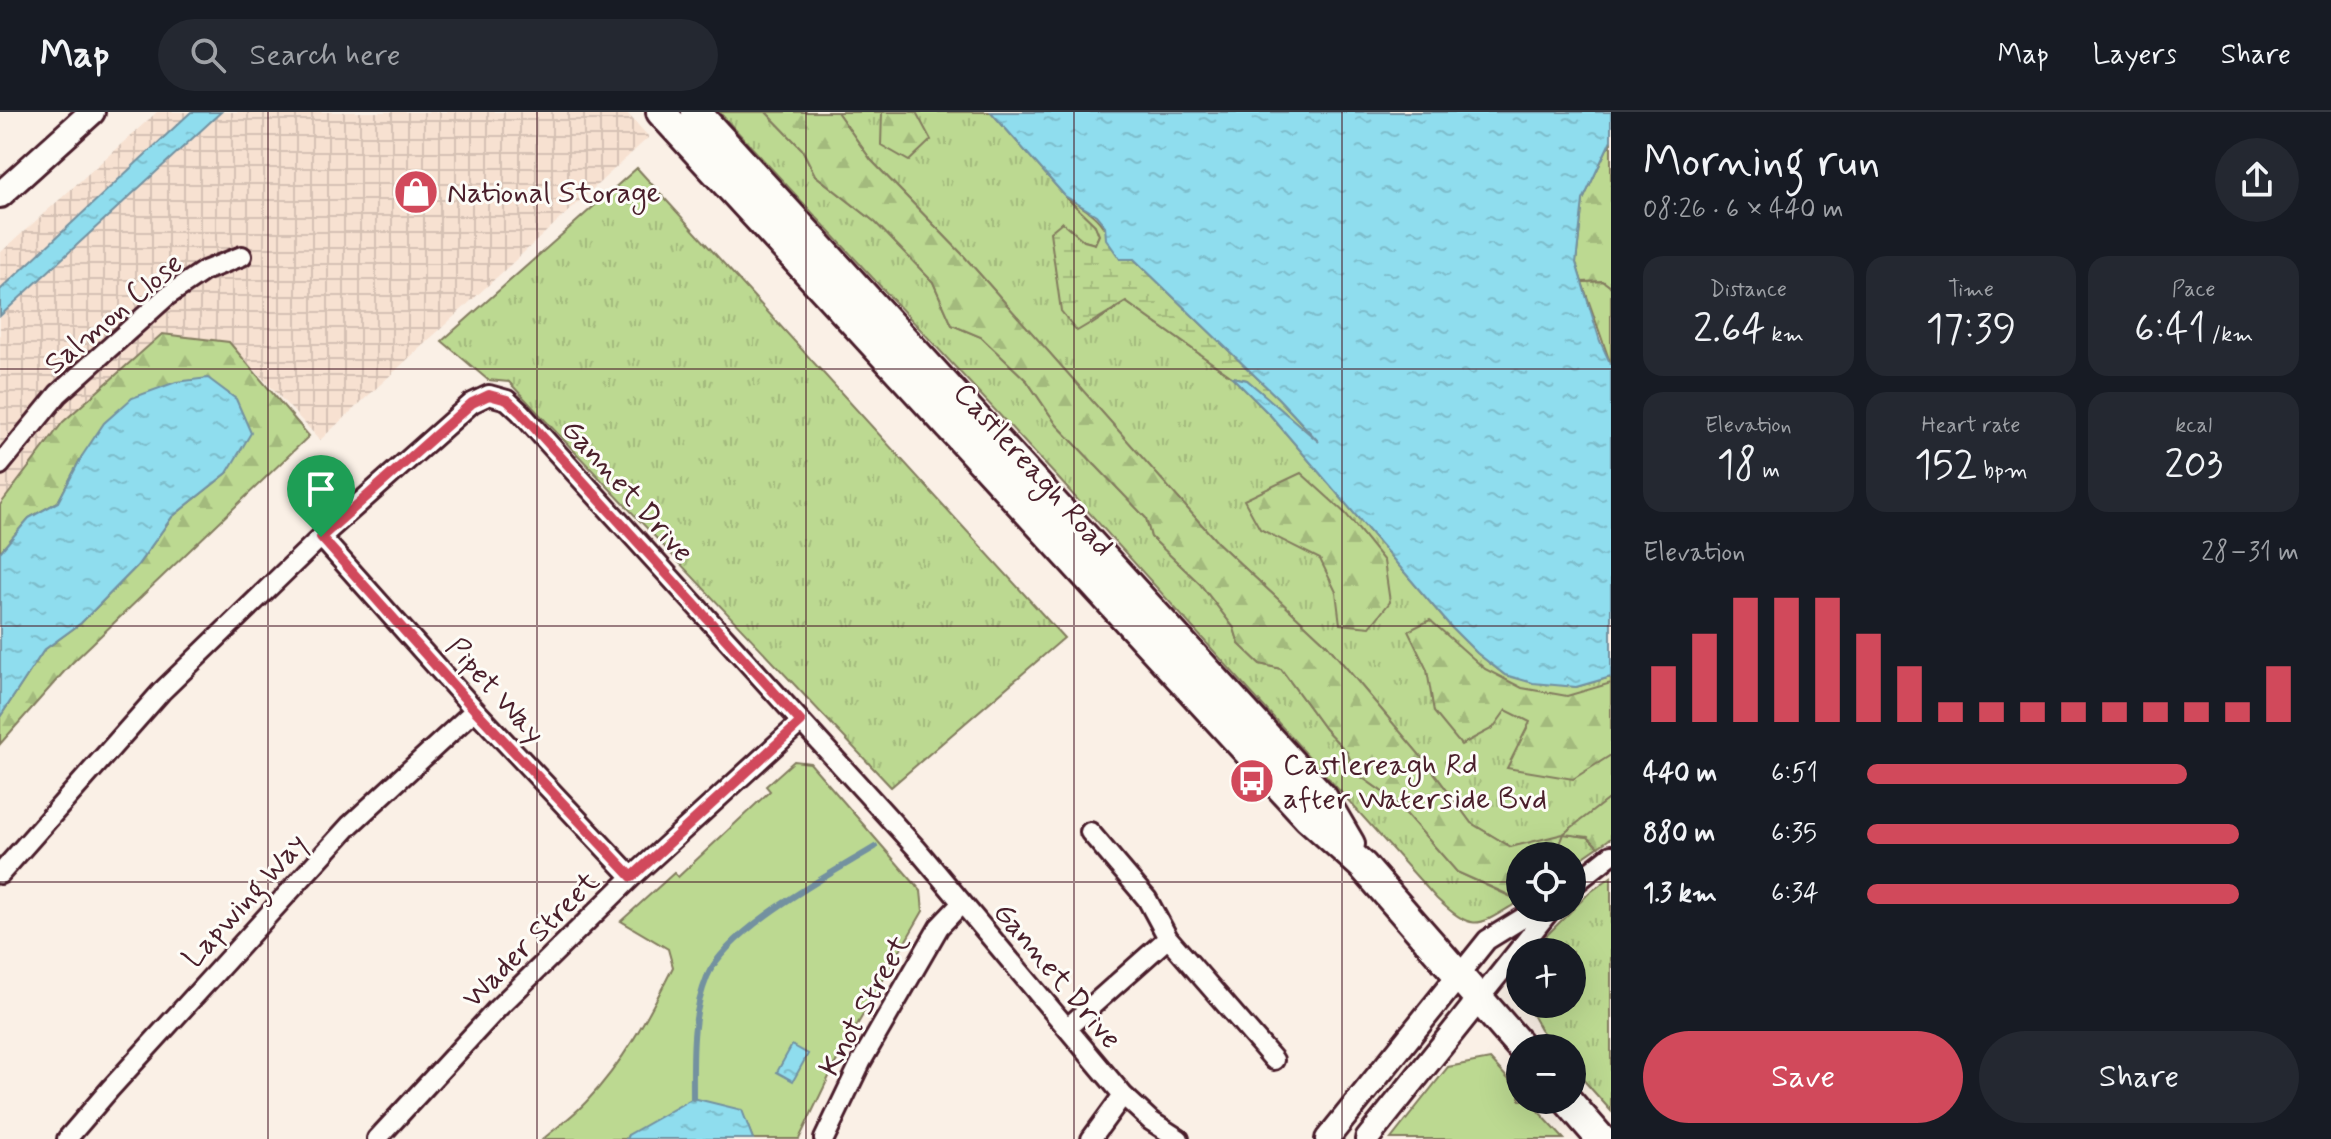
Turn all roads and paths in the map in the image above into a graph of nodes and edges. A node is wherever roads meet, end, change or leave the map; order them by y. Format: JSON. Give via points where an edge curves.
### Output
{"nodes":[{"id":1,"x":92,"y":112,"type":"edge"},
{"id":2,"x":661,"y":112,"type":"edge"},
{"id":3,"x":696,"y":112,"type":"edge"},
{"id":4,"x":0,"y":195,"type":"edge"},
{"id":5,"x":242,"y":256,"type":"dead end"},
{"id":6,"x":0,"y":465,"type":"edge"},
{"id":7,"x":321,"y":537,"type":"junction"},
{"id":8,"x":475,"y":710,"type":"junction"},
{"id":9,"x":801,"y":722,"type":"junction"},
{"id":10,"x":1090,"y":832,"type":"dead end"},
{"id":11,"x":1611,"y":855,"type":"edge"},
{"id":12,"x":1363,"y":866,"type":"junction"},
{"id":13,"x":0,"y":874,"type":"edge"},
{"id":14,"x":1586,"y":875,"type":"edge"},
{"id":15,"x":632,"y":877,"type":"junction"},
{"id":16,"x":961,"y":904,"type":"junction"},
{"id":17,"x":1516,"y":922,"type":"edge"},
{"id":18,"x":1541,"y":922,"type":"edge"},
{"id":19,"x":1168,"y":938,"type":"junction"},
{"id":20,"x":1459,"y":975,"type":"junction"},
{"id":21,"x":1480,"y":998,"type":"junction"},
{"id":22,"x":1067,"y":1028,"type":"junction"},
{"id":23,"x":1510,"y":1034,"type":"edge"},
{"id":24,"x":1274,"y":1060,"type":"dead end"},
{"id":25,"x":1123,"y":1095,"type":"junction"},
{"id":26,"x":1579,"y":1114,"type":"edge"},
{"id":27,"x":67,"y":1139,"type":"edge"},
{"id":28,"x":377,"y":1139,"type":"edge"},
{"id":29,"x":824,"y":1139,"type":"edge"},
{"id":30,"x":1091,"y":1139,"type":"edge"},
{"id":31,"x":1179,"y":1139,"type":"edge"},
{"id":32,"x":1327,"y":1139,"type":"edge"},
{"id":33,"x":1367,"y":1139,"type":"edge"},
{"id":34,"x":1601,"y":1139,"type":"edge"}],
"edges":[{"from":1,"to":4,"type":"main road"},
{"from":2,"to":12,"type":"main road","name":"Castlereagh Road","via":[[1308,817]]},
{"from":3,"to":12,"type":"main road","name":"Castlereagh Road","via":[[1323,798]]},
{"from":5,"to":6,"type":"street","name":"Salmon Close","via":[[204,271],[167,296],[58,394]]},
{"from":7,"to":8,"type":"street","name":"Pipet Way"},
{"from":7,"to":9,"type":"street","name":"Gannet Drive","via":[[472,403],[489,395],[507,400]]},
{"from":7,"to":13,"type":"street","name":"Gannet Drive","via":[[161,692]]},
{"from":8,"to":15,"type":"street","name":"Pipet Way"},
{"from":8,"to":27,"type":"street","name":"Lapwing Way","via":[[350,825]]},
{"from":9,"to":15,"type":"street","name":"Wader Street"},
{"from":9,"to":16,"type":"street","name":"Gannet Drive"},
{"from":10,"to":19,"type":"street","via":[[1147,899]]},
{"from":11,"to":14,"type":"street"},
{"from":12,"to":20,"type":"main road","name":"Castlereagh Road"},
{"from":15,"to":28,"type":"street","name":"Wader Street","via":[[497,1009]]},
{"from":16,"to":22,"type":"street","name":"Gannet Drive"},
{"from":16,"to":29,"type":"street","name":"Knot Street","via":[[939,927],[876,1035]]},
{"from":17,"to":20,"type":"street","via":[[1487,940]]},
{"from":18,"to":21,"type":"street"},
{"from":19,"to":22,"type":"street"},
{"from":19,"to":24,"type":"street"},
{"from":20,"to":21,"type":"main road","name":"Castlereagh Road"},
{"from":20,"to":32,"type":"street"},
{"from":21,"to":23,"type":"main road","name":"Castlereagh Road"},
{"from":21,"to":33,"type":"street"},
{"from":22,"to":25,"type":"street","name":"Gannet Drive"},
{"from":25,"to":30,"type":"street"},
{"from":25,"to":31,"type":"street","name":"Gannet Drive"},
{"from":26,"to":34,"type":"main road"}]}
